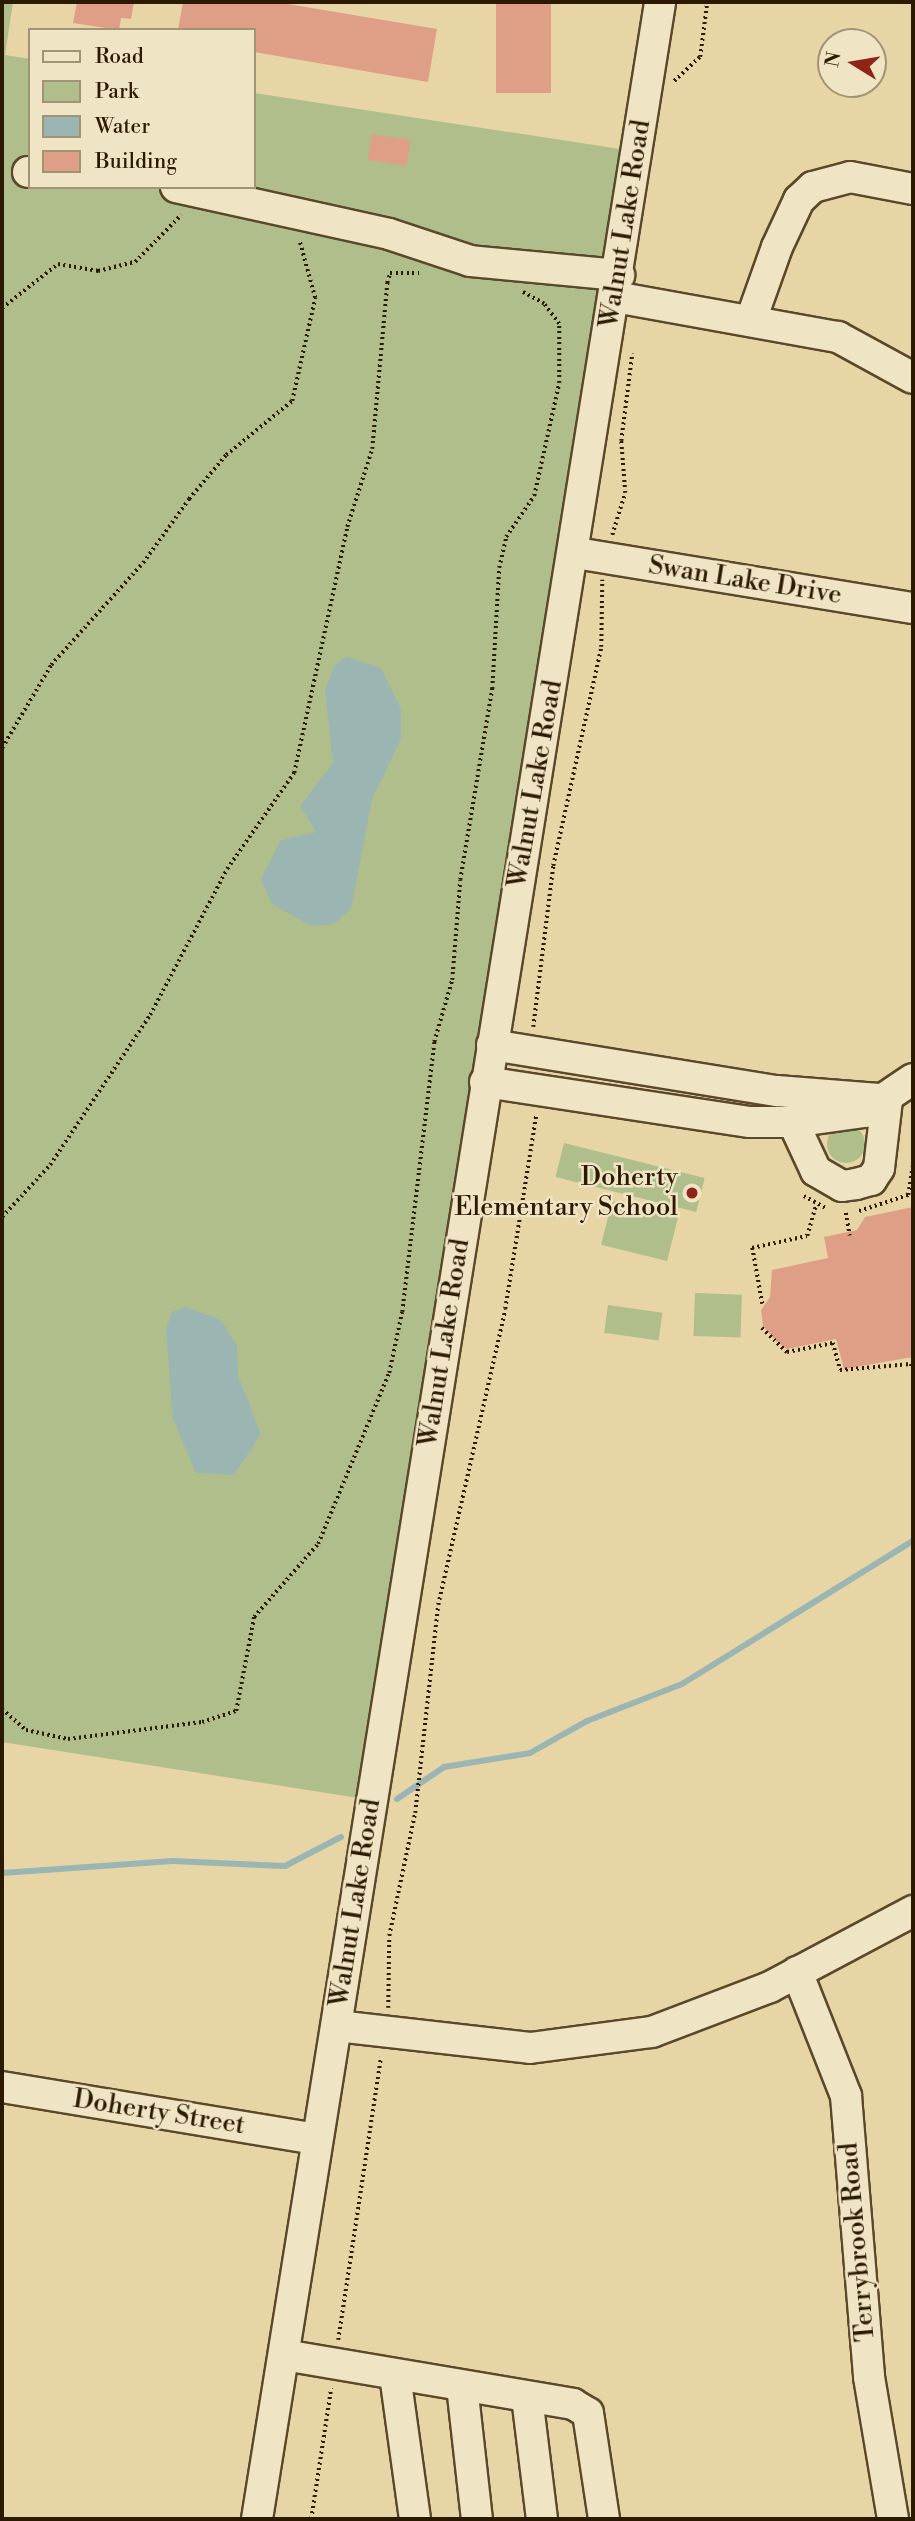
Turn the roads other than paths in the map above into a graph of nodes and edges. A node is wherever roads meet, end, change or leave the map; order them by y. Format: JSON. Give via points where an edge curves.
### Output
{"nodes":[{"id":1,"x":660,"y":2,"type":"edge"},
{"id":2,"x":913,"y":189,"type":"edge"},
{"id":3,"x":182,"y":200,"type":"edge"},
{"id":4,"x":617,"y":286,"type":"junction"},
{"id":5,"x":751,"y":320,"type":"junction"},
{"id":6,"x":913,"y":378,"type":"edge"},
{"id":7,"x":576,"y":553,"type":"junction"},
{"id":8,"x":913,"y":608,"type":"edge"},
{"id":9,"x":492,"y":1045,"type":"junction"},
{"id":10,"x":913,"y":1079,"type":"edge"},
{"id":11,"x":485,"y":1082,"type":"junction"},
{"id":12,"x":887,"y":1100,"type":"junction"},
{"id":13,"x":793,"y":1122,"type":"junction"},
{"id":14,"x":913,"y":1911,"type":"edge"},
{"id":15,"x":797,"y":1972,"type":"junction"},
{"id":16,"x":337,"y":2026,"type":"junction"},
{"id":17,"x":2,"y":2087,"type":"edge"},
{"id":18,"x":316,"y":2139,"type":"junction"},
{"id":19,"x":284,"y":2355,"type":"junction"},
{"id":20,"x":395,"y":2375,"type":"junction"},
{"id":21,"x":462,"y":2386,"type":"junction"},
{"id":22,"x":527,"y":2397,"type":"junction"},
{"id":23,"x":257,"y":2519,"type":"edge"},
{"id":24,"x":415,"y":2519,"type":"edge"},
{"id":25,"x":477,"y":2519,"type":"edge"},
{"id":26,"x":542,"y":2519,"type":"edge"},
{"id":27,"x":604,"y":2519,"type":"edge"},
{"id":28,"x":893,"y":2519,"type":"edge"}],
"edges":[{"from":1,"to":4,"type":"street","name":"Walnut Lake Road"},
{"from":2,"to":5,"type":"street","via":[[850,177],[813,187],[799,200],[777,247]]},
{"from":3,"to":4,"type":"street","via":[[376,231],[470,261]]},
{"from":4,"to":5,"type":"street"},
{"from":4,"to":7,"type":"street","name":"Walnut Lake Road"},
{"from":5,"to":6,"type":"street","via":[[849,340]]},
{"from":7,"to":8,"type":"street","name":"Swan Lake Drive"},
{"from":7,"to":9,"type":"street","name":"Walnut Lake Road"},
{"from":9,"to":11,"type":"street","name":"Walnut Lake Road"},
{"from":9,"to":12,"type":"street","via":[[777,1091]]},
{"from":10,"to":12,"type":"street"},
{"from":11,"to":13,"type":"street","via":[[536,1102]]},
{"from":11,"to":16,"type":"street","name":"Walnut Lake Road"},
{"from":12,"to":13,"type":"street","via":[[864,1112]]},
{"from":12,"to":13,"type":"street","via":[[879,1168],[872,1180],[856,1184],[842,1186],[816,1171]]},
{"from":14,"to":15,"type":"street"},
{"from":15,"to":16,"type":"street","via":[[652,2032],[530,2048]]},
{"from":15,"to":28,"type":"street","name":"Terrybrook Road","via":[[846,2095],[869,2377]]},
{"from":16,"to":18,"type":"street","name":"Walnut Lake Road"},
{"from":17,"to":18,"type":"street","name":"Doherty Street"},
{"from":18,"to":19,"type":"street","name":"Walnut Lake Road"},
{"from":19,"to":20,"type":"street"},
{"from":19,"to":23,"type":"street","name":"Walnut Lake Road"},
{"from":20,"to":21,"type":"street"},
{"from":20,"to":24,"type":"street"},
{"from":21,"to":22,"type":"street"},
{"from":21,"to":25,"type":"street"},
{"from":22,"to":26,"type":"street"},
{"from":22,"to":27,"type":"street","via":[[588,2413]]}]}
